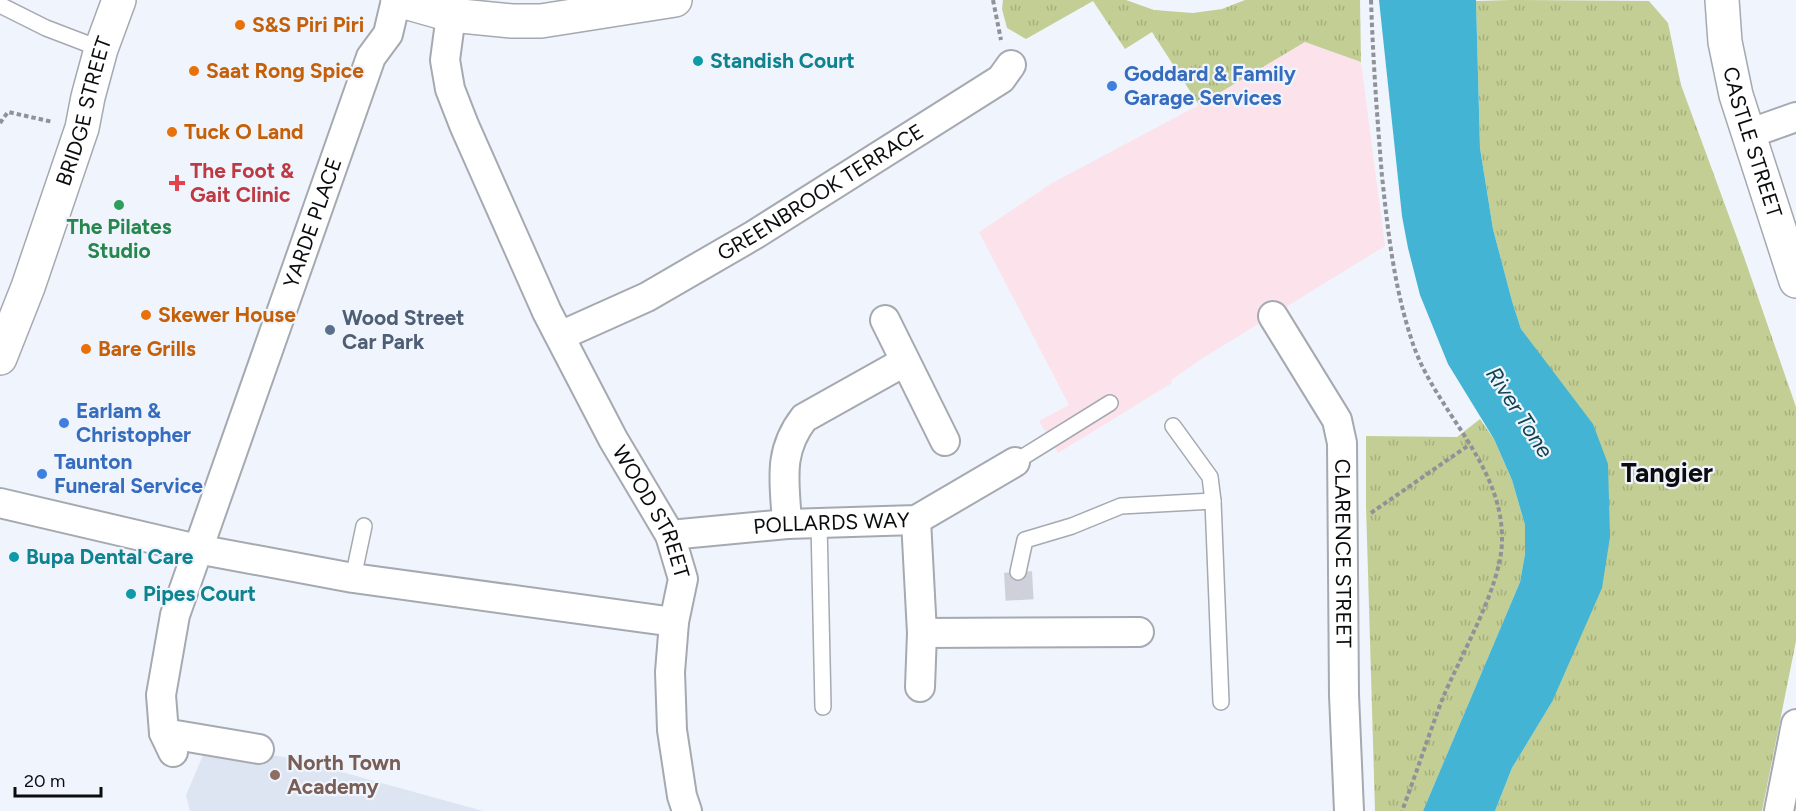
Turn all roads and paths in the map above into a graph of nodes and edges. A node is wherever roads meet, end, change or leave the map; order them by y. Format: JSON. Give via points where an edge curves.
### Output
{"nodes":[{"id":1,"x":119,"y":0,"type":"edge"},
{"id":2,"x":397,"y":0,"type":"edge"},
{"id":3,"x":993,"y":0,"type":"edge"},
{"id":4,"x":1371,"y":0,"type":"edge"},
{"id":5,"x":1722,"y":0,"type":"edge"},
{"id":6,"x":668,"y":1,"type":"edge"},
{"id":7,"x":0,"y":5,"type":"edge"},
{"id":8,"x":451,"y":15,"type":"junction"},
{"id":9,"x":101,"y":49,"type":"junction"},
{"id":10,"x":1011,"y":65,"type":"joint"},
{"id":11,"x":1796,"y":117,"type":"edge"},
{"id":12,"x":0,"y":123,"type":"edge"},
{"id":13,"x":82,"y":128,"type":"junction"},
{"id":14,"x":1748,"y":134,"type":"junction"},
{"id":15,"x":1796,"y":281,"type":"edge"},
{"id":16,"x":1273,"y":316,"type":"dead end"},
{"id":17,"x":885,"y":320,"type":"dead end"},
{"id":18,"x":560,"y":336,"type":"junction"},
{"id":19,"x":0,"y":358,"type":"edge"},
{"id":20,"x":904,"y":362,"type":"junction"},
{"id":21,"x":1110,"y":404,"type":"dead end"},
{"id":22,"x":1173,"y":426,"type":"dead end"},
{"id":23,"x":945,"y":441,"type":"dead end"},
{"id":24,"x":1469,"y":445,"type":"junction"},
{"id":25,"x":1015,"y":462,"type":"joint"},
{"id":26,"x":1213,"y":501,"type":"junction"},
{"id":27,"x":0,"y":503,"type":"edge"},
{"id":28,"x":916,"y":520,"type":"junction"},
{"id":29,"x":819,"y":523,"type":"junction"},
{"id":30,"x":787,"y":524,"type":"junction"},
{"id":31,"x":364,"y":526,"type":"dead end"},
{"id":32,"x":1344,"y":531,"type":"junction"},
{"id":33,"x":670,"y":536,"type":"junction"},
{"id":34,"x":197,"y":549,"type":"junction"},
{"id":35,"x":1018,"y":572,"type":"tunnel mouth"},
{"id":36,"x":353,"y":578,"type":"junction"},
{"id":37,"x":674,"y":622,"type":"junction"},
{"id":38,"x":1139,"y":632,"type":"dead end"},
{"id":39,"x":922,"y":633,"type":"junction"},
{"id":40,"x":920,"y":687,"type":"dead end"},
{"id":41,"x":1221,"y":702,"type":"dead end"},
{"id":42,"x":823,"y":707,"type":"dead end"},
{"id":43,"x":1796,"y":724,"type":"edge"},
{"id":44,"x":259,"y":749,"type":"dead end"},
{"id":45,"x":687,"y":811,"type":"edge"},
{"id":46,"x":1349,"y":811,"type":"edge"},
{"id":47,"x":1402,"y":811,"type":"edge"},
{"id":48,"x":1779,"y":811,"type":"edge"}],
"edges":[{"from":1,"to":9,"type":"main road","name":"BRIDGE STREET"},
{"from":2,"to":8,"type":"main road"},
{"from":2,"to":34,"type":"street","name":"YARDE PLACE","via":[[388,34],[370,57]]},
{"from":3,"to":10,"type":"path","via":[[999,33]]},
{"from":4,"to":24,"type":"path","via":[[1389,246],[1401,305],[1425,373]]},
{"from":5,"to":14,"type":"main road","name":"CASTLE STREET","via":[[1725,42]]},
{"from":6,"to":8,"type":"main road","via":[[541,21]]},
{"from":7,"to":9,"type":"lane"},
{"from":8,"to":18,"type":"street","name":"WOOD STREET","via":[[445,60],[450,89]]},
{"from":9,"to":13,"type":"main road","name":"BRIDGE STREET"},
{"from":10,"to":18,"type":"street","name":"GREENBROOK TERRACE","via":[[1001,79],[754,235],[647,297]]},
{"from":11,"to":14,"type":"street"},
{"from":12,"to":13,"type":"path","via":[[8,112]]},
{"from":13,"to":19,"type":"main road","name":"BRIDGE STREET"},
{"from":14,"to":15,"type":"main road","name":"CASTLE STREET"},
{"from":16,"to":32,"type":"street","name":"CLARENCE STREET","via":[[1337,420],[1342,443]]},
{"from":17,"to":20,"type":"street"},
{"from":18,"to":33,"type":"street","name":"WOOD STREET"},
{"from":20,"to":23,"type":"street"},
{"from":20,"to":30,"type":"street","via":[[804,418],[793,433],[784,463]]},
{"from":21,"to":25,"type":"lane"},
{"from":22,"to":26,"type":"lane","via":[[1210,477]]},
{"from":24,"to":32,"type":"path"},
{"from":24,"to":47,"type":"path","via":[[1494,490],[1503,541],[1480,616],[1443,700]]},
{"from":25,"to":28,"type":"street","name":"POLLARDS WAY"},
{"from":26,"to":35,"type":"lane","via":[[1121,506],[1024,540]]},
{"from":26,"to":41,"type":"lane"},
{"from":27,"to":34,"type":"street"},
{"from":28,"to":29,"type":"street","name":"POLLARDS WAY"},
{"from":28,"to":39,"type":"street"},
{"from":29,"to":30,"type":"street","name":"POLLARDS WAY"},
{"from":29,"to":42,"type":"lane"},
{"from":30,"to":33,"type":"street","name":"POLLARDS WAY"},
{"from":31,"to":36,"type":"lane"},
{"from":32,"to":46,"type":"street","name":"CLARENCE STREET"},
{"from":33,"to":37,"type":"street","name":"WOOD STREET","via":[[683,579]]},
{"from":34,"to":36,"type":"street"},
{"from":34,"to":44,"type":"street","via":[[175,615],[162,695],[168,743]]},
{"from":36,"to":37,"type":"street"},
{"from":37,"to":45,"type":"street","name":"WOOD STREET","via":[[670,672],[672,730]]},
{"from":38,"to":39,"type":"street","via":[[1020,619]]},
{"from":39,"to":40,"type":"street"},
{"from":43,"to":48,"type":"street"}]}
